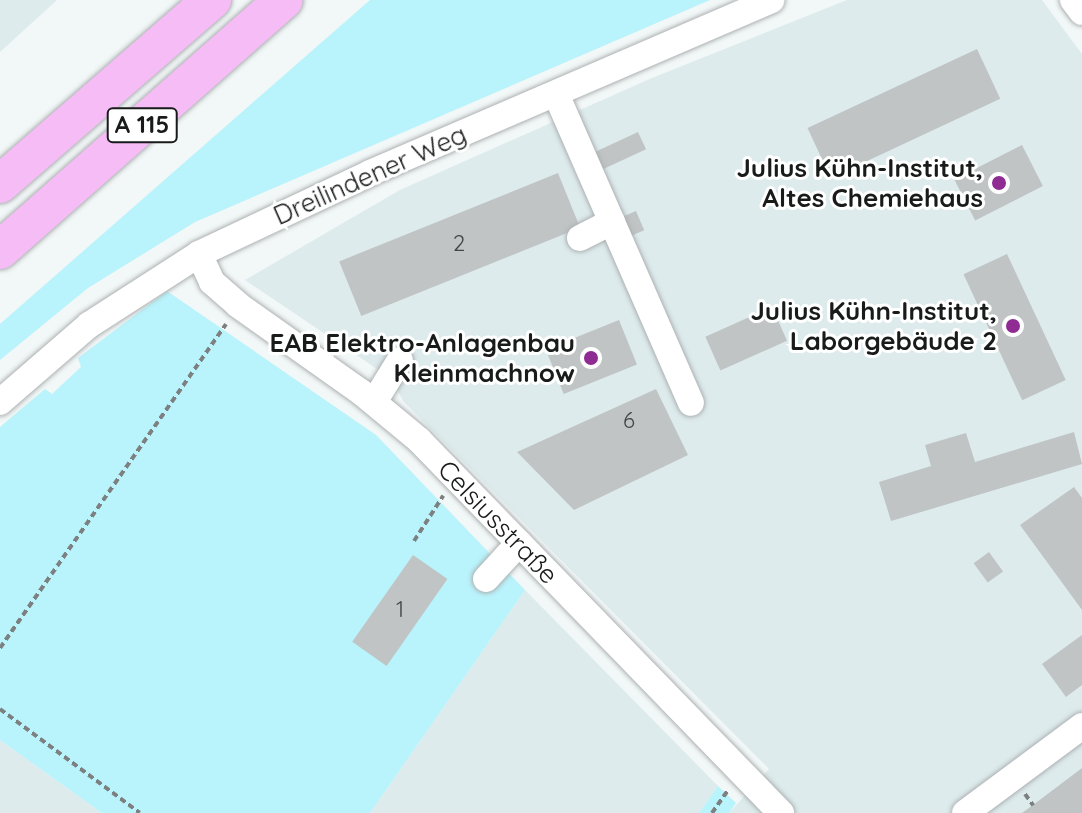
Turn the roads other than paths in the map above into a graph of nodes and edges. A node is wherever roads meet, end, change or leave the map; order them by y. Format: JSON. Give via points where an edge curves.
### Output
{"nodes":[{"id":1,"x":212,"y":0,"type":"edge"},
{"id":2,"x":284,"y":0,"type":"edge"},
{"id":3,"x":771,"y":0,"type":"edge"},
{"id":4,"x":1073,"y":0,"type":"edge"},
{"id":5,"x":1082,"y":12,"type":"edge"},
{"id":6,"x":556,"y":94,"type":"junction"},
{"id":7,"x":0,"y":184,"type":"edge"},
{"id":8,"x":612,"y":222,"type":"junction"},
{"id":9,"x":580,"y":238,"type":"dead end"},
{"id":10,"x":0,"y":250,"type":"edge"},
{"id":11,"x":199,"y":254,"type":"junction"},
{"id":12,"x":400,"y":360,"type":"dead end"},
{"id":13,"x":0,"y":402,"type":"edge"},
{"id":14,"x":374,"y":402,"type":"junction"},
{"id":15,"x":691,"y":403,"type":"dead end"},
{"id":16,"x":519,"y":543,"type":"junction"},
{"id":17,"x":486,"y":579,"type":"dead end"},
{"id":18,"x":1082,"y":726,"type":"edge"},
{"id":19,"x":781,"y":813,"type":"edge"},
{"id":20,"x":965,"y":813,"type":"edge"}],
"edges":[{"from":1,"to":7,"type":"highway","number":"A 115"},
{"from":2,"to":10,"type":"highway","number":"A 115"},
{"from":3,"to":6,"type":"street","name":"Dreilindener Weg"},
{"from":4,"to":5,"type":"street"},
{"from":6,"to":8,"type":"street"},
{"from":6,"to":11,"type":"street","name":"Dreilindener Weg"},
{"from":8,"to":9,"type":"street"},
{"from":8,"to":15,"type":"street"},
{"from":11,"to":13,"type":"street","name":"Dreilindener Weg","via":[[89,325]]},
{"from":11,"to":14,"type":"street","name":"Celsiusstraße","via":[[212,282],[238,305]]},
{"from":12,"to":14,"type":"street"},
{"from":14,"to":16,"type":"street","name":"Celsiusstraße"},
{"from":16,"to":17,"type":"street"},
{"from":16,"to":19,"type":"street","name":"Celsiusstraße"},
{"from":18,"to":20,"type":"street"}]}
